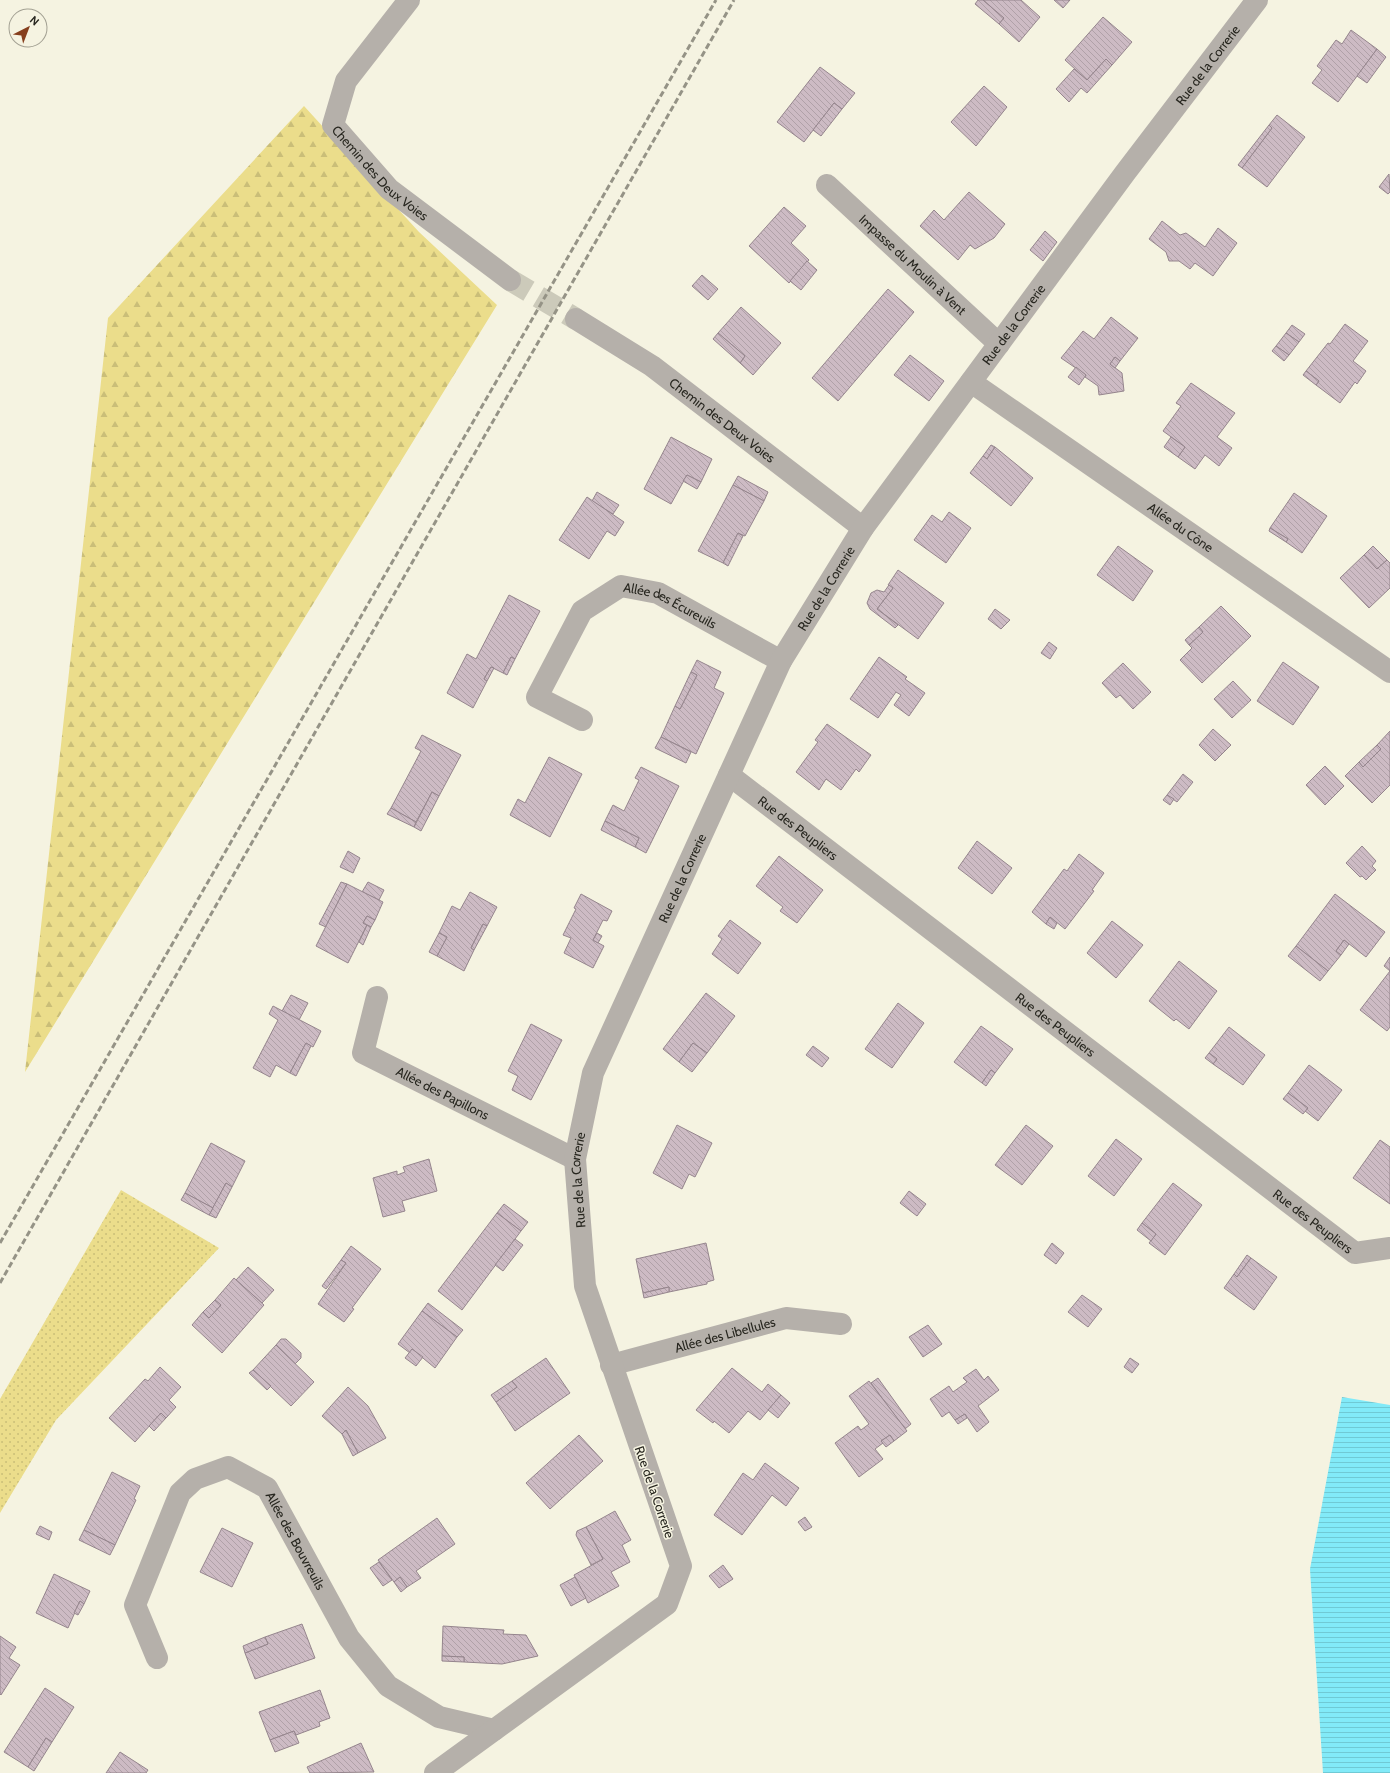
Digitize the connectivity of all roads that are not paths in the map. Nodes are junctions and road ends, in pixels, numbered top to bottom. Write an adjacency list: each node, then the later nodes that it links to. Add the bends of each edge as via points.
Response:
1 (409, 0): 4 (street, Chemin des Deux Voies, via 346,81 333,126 389,189)
2 (1257, 0): 6 (street, Rue de la Correrie)
3 (827, 185): 6 (street, Impasse du Moulin à Vent)
4 (510, 280)
5 (576, 319): 8 (street, Chemin des Deux Voies, via 652,366)
6 (999, 344): 7 (street, Rue de la Correrie)
7 (971, 382): 8 (street, Rue de la Correrie); 10 (street, Allée du Cône)
8 (863, 528): 9 (street, Rue de la Correrie)
9 (781, 661): 11 (street, Allée des Écureuils, via 658,593 621,586 582,611 537,696); 12 (street, Rue de la Correrie)
10 (1390, 672)
11 (582, 720)
12 (729, 775): 14 (street, Rue de la Correrie, via 593,1073); 15 (street, Rue des Peupliers, via 1355,1253)
13 (378, 997): 14 (street, Allée des Papillons, via 363,1053)
14 (574, 1159): 17 (street, Rue de la Correrie, via 585,1286)
15 (1390, 1248)
16 (841, 1324): 17 (street, Allée des Libellules, via 786,1318)
17 (611, 1365): 19 (street, Rue de la Correrie, via 681,1566 667,1604)
18 (157, 1658): 19 (street, Allée des Bouvreuils, via 135,1605 180,1493 195,1479 228,1467 267,1488 349,1638 388,1686 440,1717)
19 (494, 1730): 20 (street, Rue de la Correrie)
20 (435, 1773)

